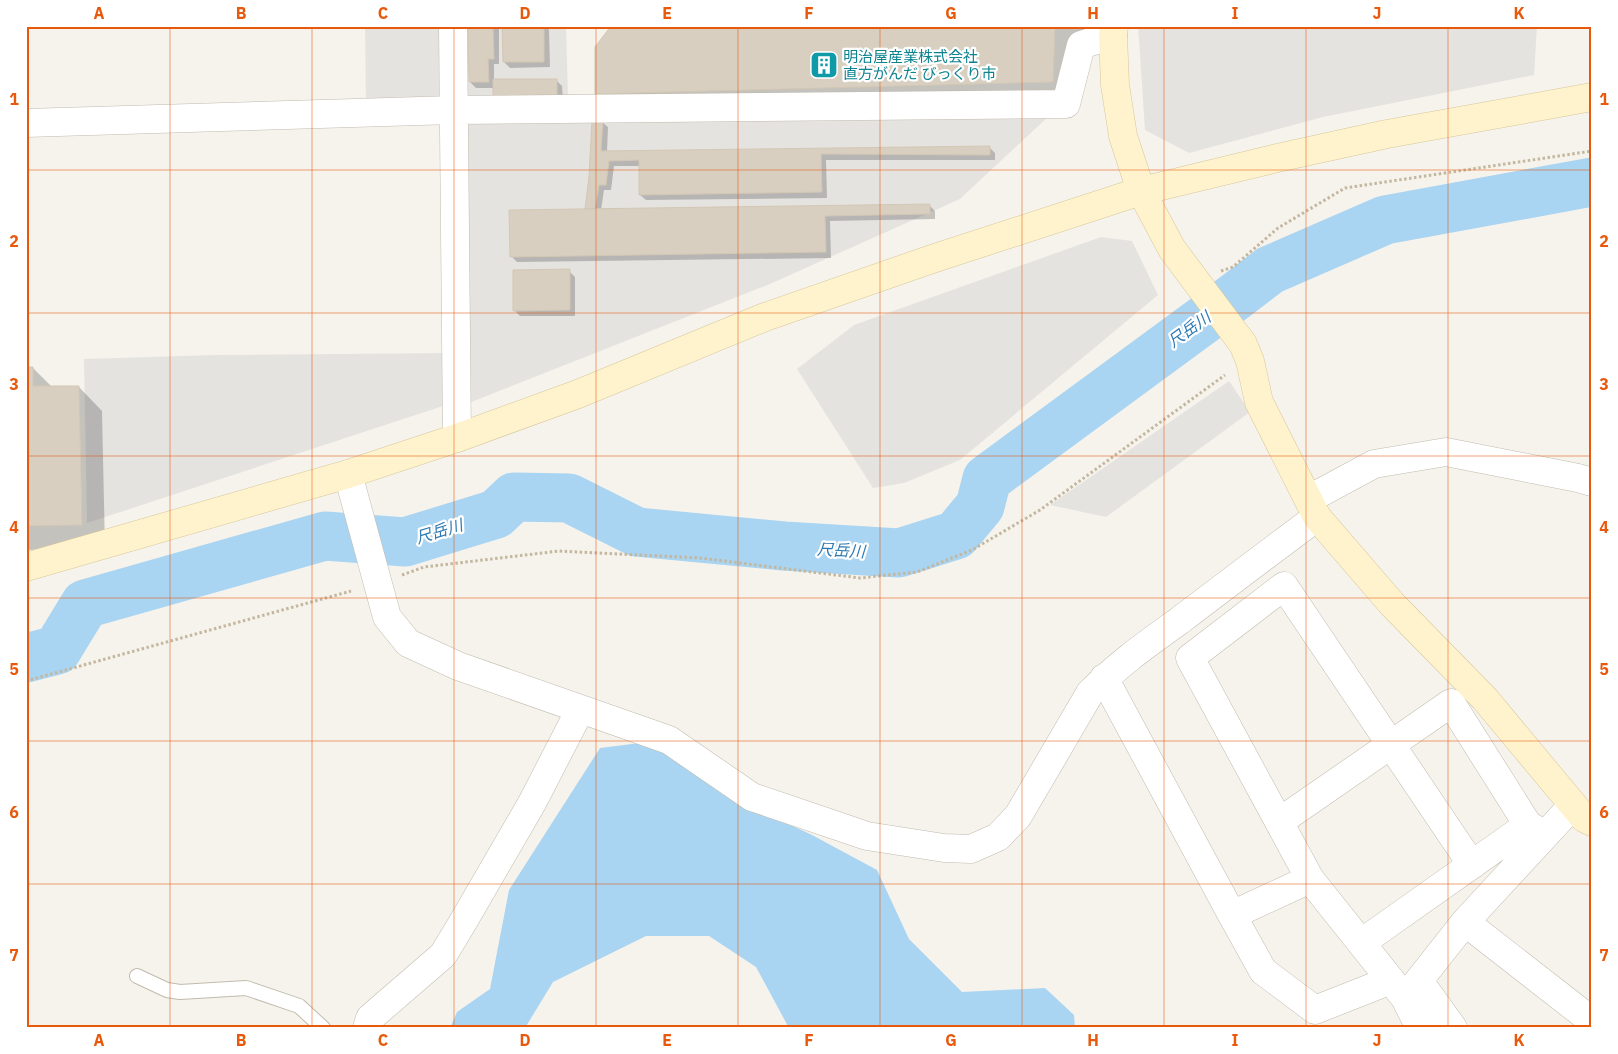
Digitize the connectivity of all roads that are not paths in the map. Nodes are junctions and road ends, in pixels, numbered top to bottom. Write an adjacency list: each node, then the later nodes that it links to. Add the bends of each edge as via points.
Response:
1 (453, 26): 4 (street)
2 (1113, 31): 4 (street, via 1081,45 1066,104); 6 (street, via 1115,85 1122,136)
3 (1592, 96): 6 (street, via 1387,134)
4 (454, 110): 5 (street); 7 (street)
5 (26, 123)
6 (1140, 192): 7 (street, via 765,317 578,394); 10 (street, via 1172,249 1246,352 1259,402)
7 (457, 438): 8 (street)
8 (348, 474): 11 (street); 13 (street, via 387,617 408,643 458,666)
9 (1592, 482): 10 (street, via 1446,452 1374,464)
10 (1313, 508): 12 (street); 15 (street, via 1392,604 1485,699)
11 (26, 567)
12 (1104, 678): 13 (street, via 1090,693 1018,816 998,837 970,849 868,836 752,797 669,740); 20 (street)
13 (580, 710): 27 (street, via 532,802 443,955 370,1018)
14 (1391, 745): 16 (street); 16 (street, via 1284,586 1190,658); 17 (street, via 1451,703); 18 (street)
15 (1582, 814): 17 (street)
16 (1279, 822): 19 (street)
17 (1537, 830): 18 (street); 21 (street)
18 (1472, 865): 22 (street)
19 (1310, 879): 20 (street); 22 (street)
20 (1232, 915): 24 (street, via 1263,972 1315,1010)
21 (1465, 922): 24 (street); 25 (street)
22 (1361, 943): 24 (street)
23 (137, 976): 26 (lane, via 167,990 180,992 246,988 299,1006)
24 (1405, 987): 28 (street); 29 (street)
25 (1580, 1020)
26 (323, 1028)
27 (366, 1028)
28 (1420, 1028)
29 (1452, 1028)

